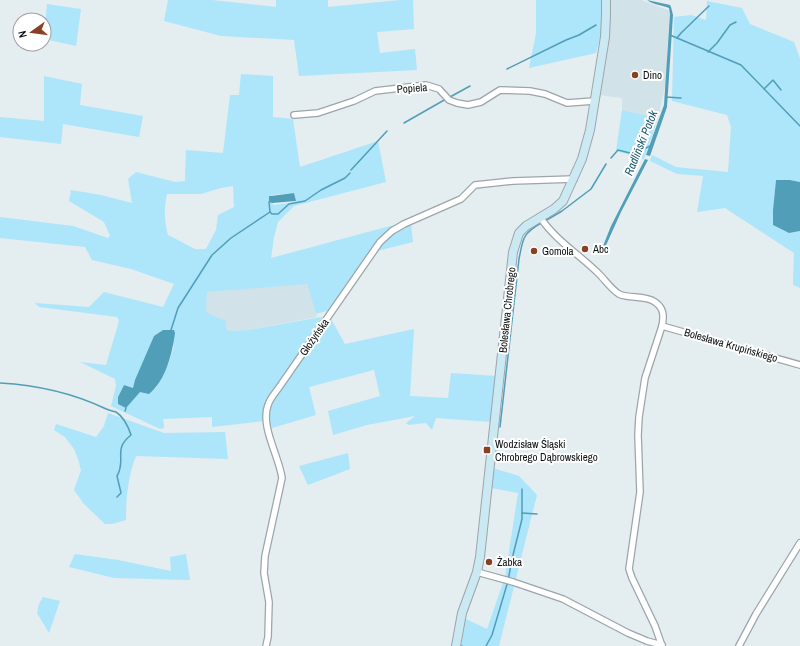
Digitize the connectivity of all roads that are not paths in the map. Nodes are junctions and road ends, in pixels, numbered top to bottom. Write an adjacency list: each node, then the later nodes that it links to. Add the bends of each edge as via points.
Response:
1 (606, 0): 2 (street, Bolesława Chrobrego, via 605,37)
2 (594, 101): 3 (street, Popiela, via 567,103 530,91 500,90 481,102 463,104 448,98 439,88 426,85 375,92 318,113); 4 (street, Bolesława Chrobrego, via 588,142)
3 (294, 115)
4 (574, 179): 5 (street, Bolesława Chrobrego, via 563,201); 11 (street, Głożyńska, via 475,184 461,199 392,231 380,242 280,386 268,405 266,421 282,478 265,556 264,573 269,602)
5 (542, 221): 6 (street, via 619,294 654,301 663,312); 9 (street, Bolesława Chrobrego, via 526,226 519,233 513,252)
6 (662, 326): 7 (street, Bolesława Krupińskiego); 10 (street, via 645,378 640,411 640,492 629,569)
7 (800, 365)
8 (800, 543): 13 (street)
9 (477, 572): 10 (street, via 563,599 628,633); 12 (street, Bolesława Chrobrego, via 462,613)
10 (662, 645)
11 (266, 646)
12 (456, 646)
13 (739, 646)

